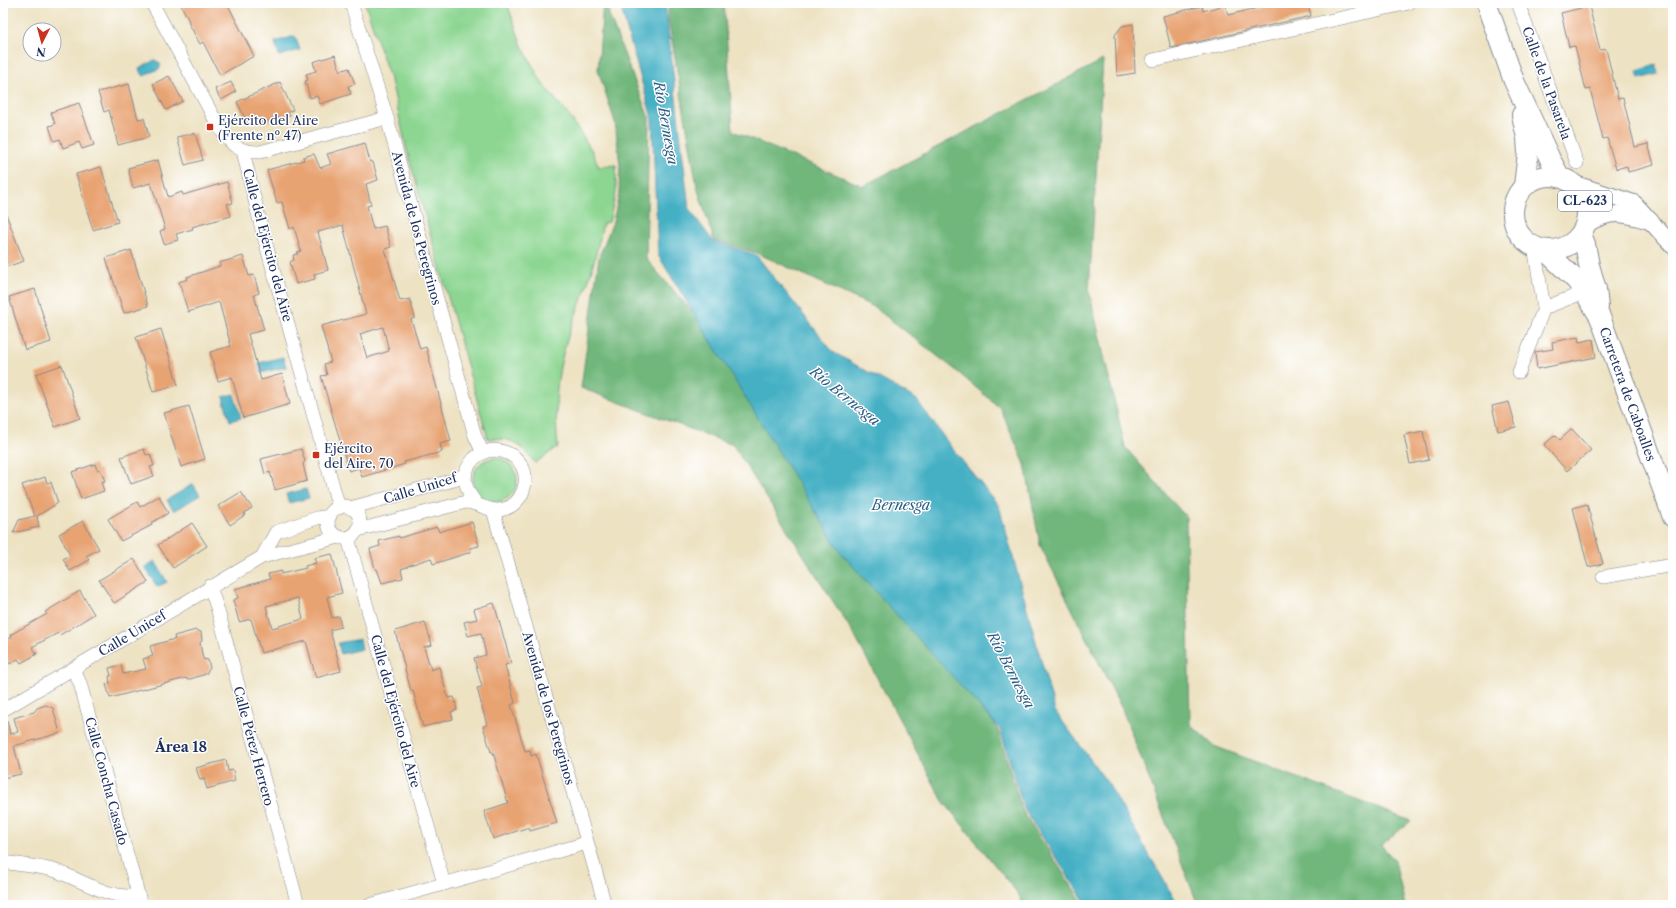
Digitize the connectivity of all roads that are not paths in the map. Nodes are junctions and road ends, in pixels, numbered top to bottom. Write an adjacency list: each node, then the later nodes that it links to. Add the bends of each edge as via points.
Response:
1 (152, 3): 9 (street, Calle del Ejército del Aire, via 220,127 231,144)
2 (351, 3): 8 (street, Avenida de los Peregrinos)
3 (1409, 3): 6 (street)
4 (1486, 3): 7 (main road, CL-623)
5 (1518, 3): 10 (street, Calle de la Pasarela)
6 (1153, 60)
7 (1514, 82): 11 (main road, CL-623, via 1550,159); 12 (main road, CL-623, via 1527,138)
8 (387, 118): 9 (street, via 260,152); 21 (street, Avenida de los Peregrinos, via 477,442)
9 (243, 151): 25 (street, Calle del Ejército del Aire, via 261,226)
10 (1576, 163)
11 (1566, 180): 12 (main road, CL-623, via 1542,176); 13 (street, via 1634,203); 14 (main road, CL-623, via 1578,188 1586,202)
12 (1524, 186): 16 (main road, CL-623, via 1517,195 1514,205 1515,226 1521,236)
13 (1653, 222): 14 (street, via 1627,215 1611,214 1598,218); 15 (street)
14 (1583, 229): 16 (main road, via 1569,245 1554,250); 19 (main road, Carretera de Caboalles / CL-623)
15 (1673, 246)
16 (1539, 248): 17 (main road, Carretera de Caboalles / CL-623); 18 (street)
17 (1585, 292): 18 (street); 19 (main road, Carretera de Caboalles / CL-623)
18 (1544, 308): 20 (street)
19 (1600, 317): 26 (main road, Carretera de Caboalles / CL-623)
20 (1519, 372)
21 (483, 453): 22 (street, via 476,457); 24 (street, via 494,450 514,456 525,475 525,486 514,504 504,509)
22 (466, 472): 23 (street, via 468,494); 25 (street, Calle Unicef, via 460,478)
23 (476, 503): 24 (street); 27 (street, Calle Unicef, via 457,504)
24 (493, 510): 34 (street, Avenida de los Peregrinos)
25 (340, 511): 27 (street, via 329,527 334,535); 27 (street, via 358,515 360,525); 28 (street, Calle Unicef, via 276,532)
26 (1673, 517)
27 (348, 535): 28 (street, Calle Unicef); 36 (street, Calle del Ejército del Aire)
28 (262, 557): 31 (street, Calle Unicef)
29 (1673, 564): 30 (street)
30 (1603, 577)
31 (210, 586): 32 (street, Calle Unicef); 38 (street, Calle Pérez Herrero)
32 (73, 669): 33 (street, Calle Unicef); 37 (street, Calle Concha Casado, via 80,683)
33 (3, 710)
34 (587, 843): 36 (street); 40 (street, Avenida de los Peregrinos)
35 (4, 862): 37 (street, Calle Concha Casado, via 52,870 115,895)
36 (444, 884): 39 (street)
37 (139, 900)
38 (298, 905)
39 (370, 905)
40 (605, 905)

